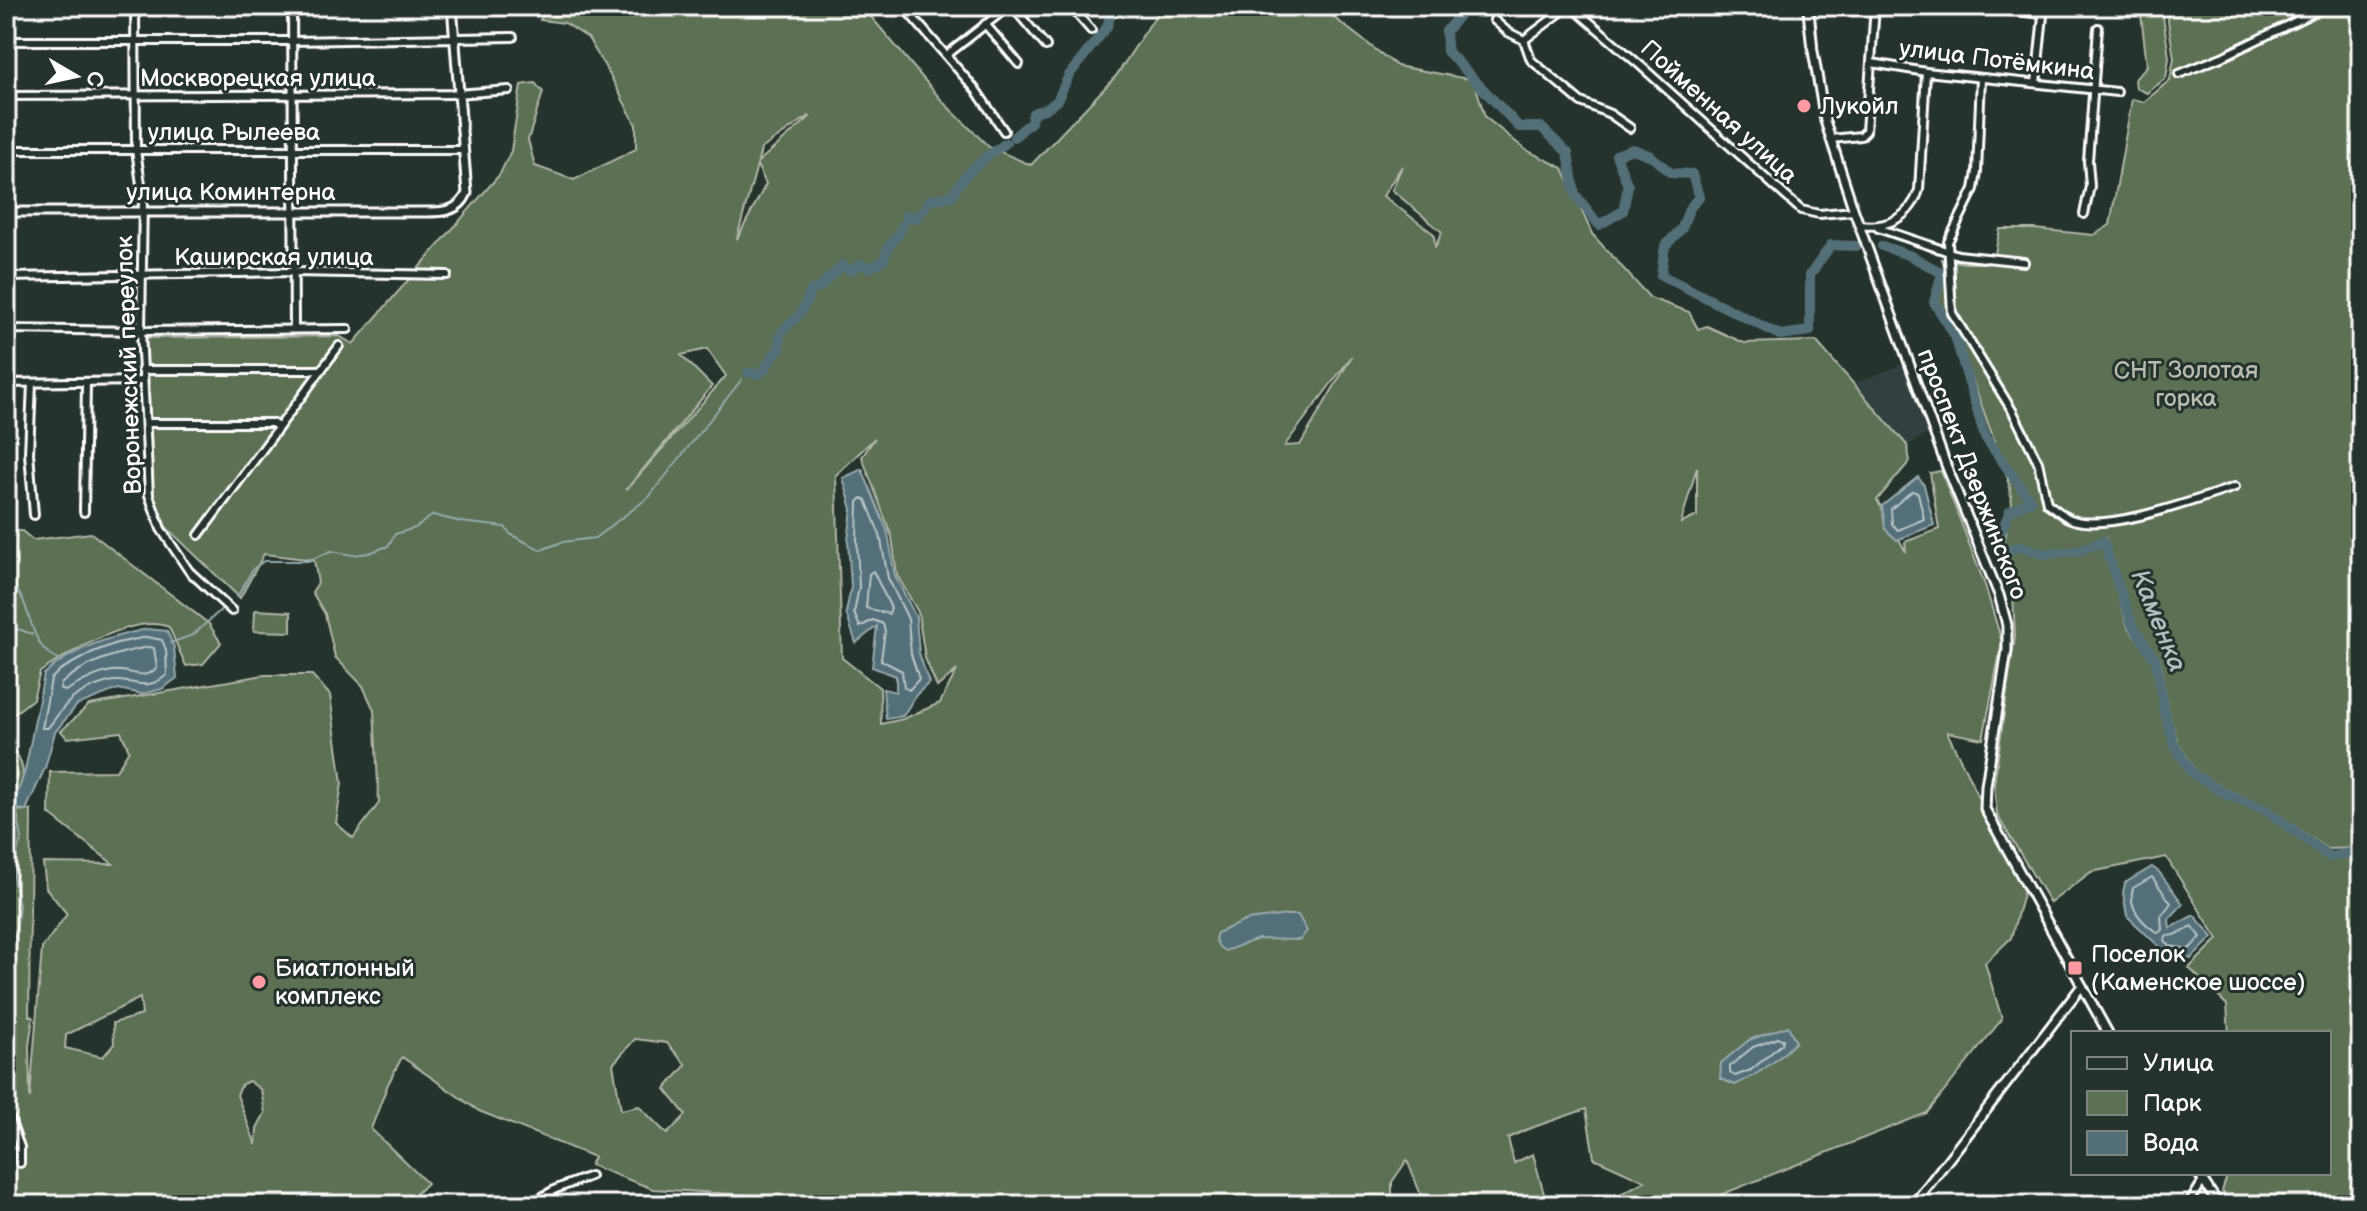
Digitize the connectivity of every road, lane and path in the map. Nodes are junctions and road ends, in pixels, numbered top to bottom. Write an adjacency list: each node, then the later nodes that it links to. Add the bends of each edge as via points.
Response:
1 (135, 6): 19 (street, Воронежский переулок)
2 (292, 6): 22 (street)
3 (452, 6): 18 (street)
4 (903, 6): 25 (street)
5 (1011, 6): 14 (street); 24 (street)
6 (1070, 6): 16 (street)
7 (1570, 6): 20 (street); 47 (street, Пойменная улица, via 1801,210)
8 (1808, 6): 23 (main road, проспект Дзержинского)
9 (1875, 6): 26 (street)
10 (1969, 6): 12 (street)
11 (2327, 6): 29 (street)
12 (2043, 10): 31 (street)
13 (1494, 20): 20 (street)
14 (985, 24): 25 (street); 27 (street)
15 (2098, 28): 32 (street)
16 (1091, 30)
17 (513, 37): 18 (street)
18 (454, 39): 22 (street); 35 (street)
19 (136, 40): 21 (street); 22 (street); 37 (street, Воронежский переулок)
20 (1524, 40): 39 (street, via 1531,60 1581,102)
21 (6, 41)
22 (292, 41): 38 (street)
23 (1812, 45): 41 (street, проспект Дзержинского)
24 (1046, 46)
25 (948, 54): 40 (street)
26 (1872, 63): 28 (street, улица Потёмкина); 41 (street, via 1866,131)
27 (1019, 64)
28 (1926, 72): 30 (street, улица Потёмкина); 52 (street, via 1919,190 1908,211)
29 (2179, 74)
30 (1981, 78): 31 (street, улица Потёмкина); 53 (street, via 1974,189)
31 (2036, 83): 32 (street, улица Потёмкина)
32 (2093, 88): 34 (street, улица Потёмкина); 50 (street)
33 (509, 90): 35 (street, Москворецкая улица)
34 (2117, 92)
35 (457, 94): 38 (street, Москворецкая улица); 45 (street)
36 (6, 96): 37 (street, Москворецкая улица)
37 (136, 96): 38 (street, Москворецкая улица); 43 (street, Воронежский переулок)
38 (293, 96): 44 (street)
39 (1630, 128)
40 (1004, 131)
41 (1831, 139): 47 (street, проспект Дзержинского)
42 (6, 150): 43 (street, улица Рылеева)
43 (136, 150): 44 (street, улица Рылеева); 49 (street, Воронежский переулок)
44 (293, 150): 45 (street, улица Рылеева); 46 (street)
45 (462, 150): 46 (street, улица Коминтерна, via 467,193 456,208)
46 (293, 211): 49 (street, улица Коминтерна); 55 (street)
47 (1854, 211): 51 (street, проспект Дзержинского)
48 (6, 212): 49 (street, улица Коминтерна)
49 (142, 213): 57 (street, Воронежский переулок)
50 (2084, 214)
51 (1859, 225): 52 (street); 77 (street, проспект Дзержинского, via 2007,625 1985,809)
52 (1878, 228): 53 (street)
53 (1947, 250): 54 (street); 72 (street, via 1952,313 2013,412 2038,462 2047,503 2069,519 2090,523 2124,519)
54 (2024, 262)
55 (295, 272): 56 (street, Каширская улица); 57 (street, Каширская улица); 60 (street)
56 (447, 275)
57 (141, 276): 58 (street, Каширская улица); 62 (street, Воронежский переулок)
58 (6, 277)
59 (6, 329): 62 (street)
60 (294, 329): 61 (street); 62 (street)
61 (348, 329)
62 (141, 331): 64 (street, Воронежский переулок)
63 (339, 346): 65 (street)
64 (142, 370): 65 (street); 66 (street, Воронежский переулок)
65 (321, 370): 71 (street)
66 (143, 381): 69 (street); 70 (street, Воронежский переулок)
67 (6, 383): 68 (street)
68 (32, 383): 69 (street); 74 (street, via 29,453)
69 (86, 383): 73 (street)
70 (146, 423): 71 (street); 76 (street, Воронежский переулок, via 149,495 161,529 189,571)
71 (278, 427): 75 (street)
72 (2235, 487)
73 (84, 512)
74 (34, 515)
75 (199, 535)
76 (232, 611)
77 (2081, 987): 78 (street, проспект Дзержинского); 84 (street)
78 (2107, 1031)
79 (6, 1109): 80 (street, via 20,1147)
80 (20, 1163)
81 (590, 1176): 83 (street)
82 (2201, 1177): 85 (street); 86 (street)
83 (528, 1205)
84 (1913, 1205)
85 (2188, 1205)
86 (2219, 1205)

